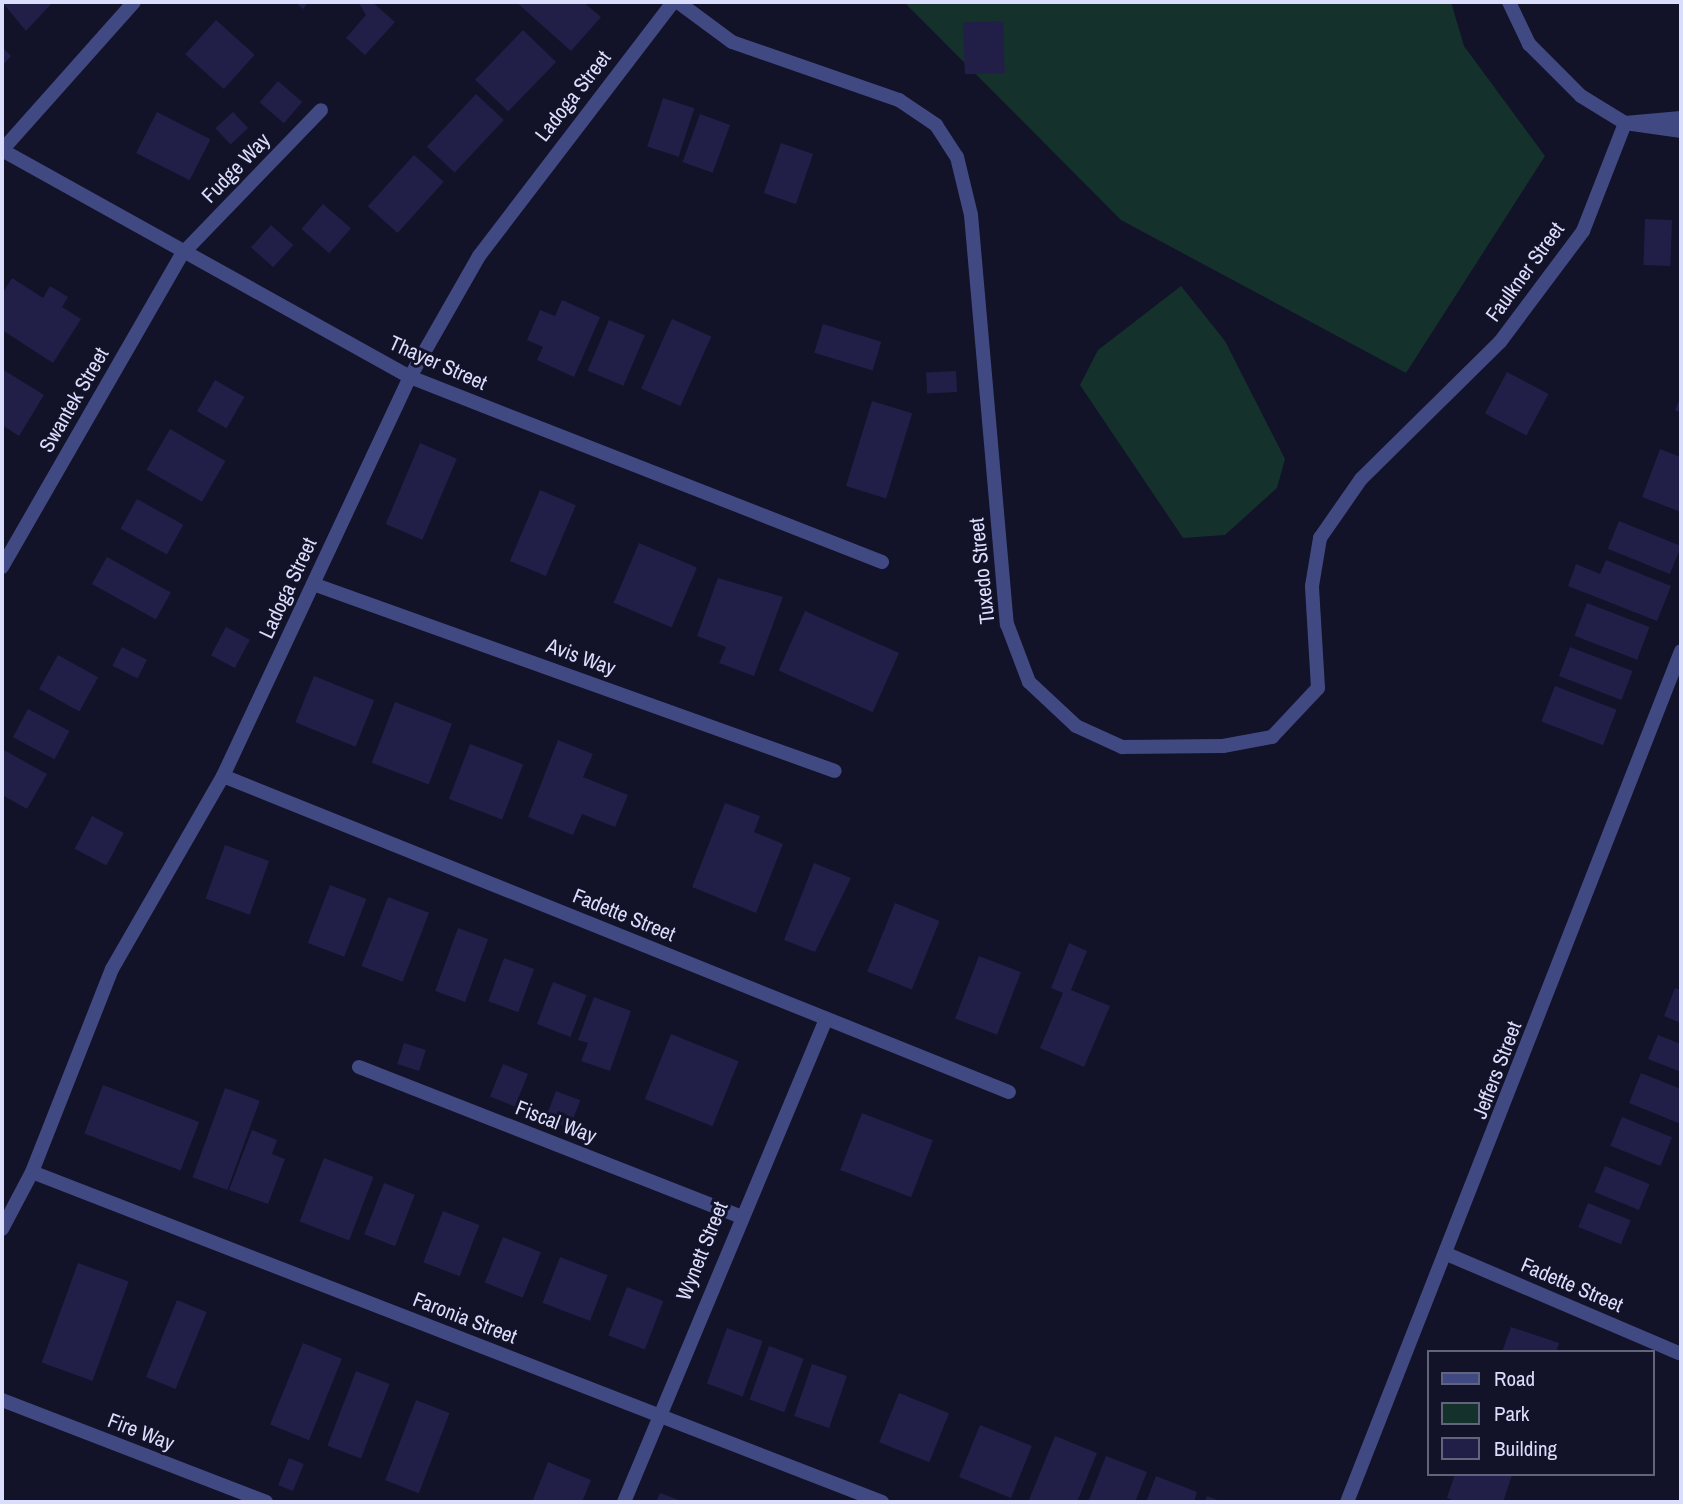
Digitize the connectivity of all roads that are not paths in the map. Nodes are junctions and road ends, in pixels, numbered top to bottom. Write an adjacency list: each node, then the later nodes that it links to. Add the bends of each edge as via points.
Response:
1 (134, 2): 8 (street)
2 (675, 2): 10 (street, Tuxedo Street, via 732,42 900,100 936,125 957,157 971,215 1007,624 1029,682 1076,726 1122,747 1223,746 1272,737 1318,688 1312,586 1321,538 1361,479); 11 (street, Ladoga Street, via 478,256)
3 (1509, 2): 6 (street, via 1529,44 1581,96)
4 (321, 110): 9 (street, Fudge Way)
5 (1681, 118): 6 (street)
6 (1625, 123): 7 (street); 10 (street, Faulkner Street, via 1583,231)
7 (1681, 131)
8 (2, 150): 9 (street, Thayer Street)
9 (182, 254): 11 (street, Thayer Street); 13 (street, Swantek Street)
10 (1500, 342)
11 (410, 377): 12 (street, Thayer Street); 14 (street, Ladoga Street)
12 (882, 562)
13 (2, 567)
14 (313, 584): 16 (street, Avis Way); 17 (street, Ladoga Street)
15 (1681, 651): 24 (street, Jeffers Street)
16 (835, 771)
17 (223, 776): 18 (street, Fadette Street); 21 (street, Ladoga Street, via 112,969)
18 (826, 1019): 20 (street, Fadette Street); 22 (street, Wynett Street)
19 (359, 1067): 22 (street, Fiscal Way)
20 (1009, 1091)
21 (32, 1172): 23 (street, Ladoga Street); 27 (street, Faronia Street)
22 (739, 1216): 27 (street, Wynett Street)
23 (2, 1229)
24 (1449, 1255): 25 (street, Fadette Street); 31 (street, Jeffers Street)
25 (1680, 1350)
26 (2, 1400): 28 (street, Fire Way)
27 (658, 1415): 29 (street, Wynett Street); 30 (street, Faronia Street)
28 (266, 1502)
29 (624, 1502)
30 (882, 1502)
31 (1347, 1502)

